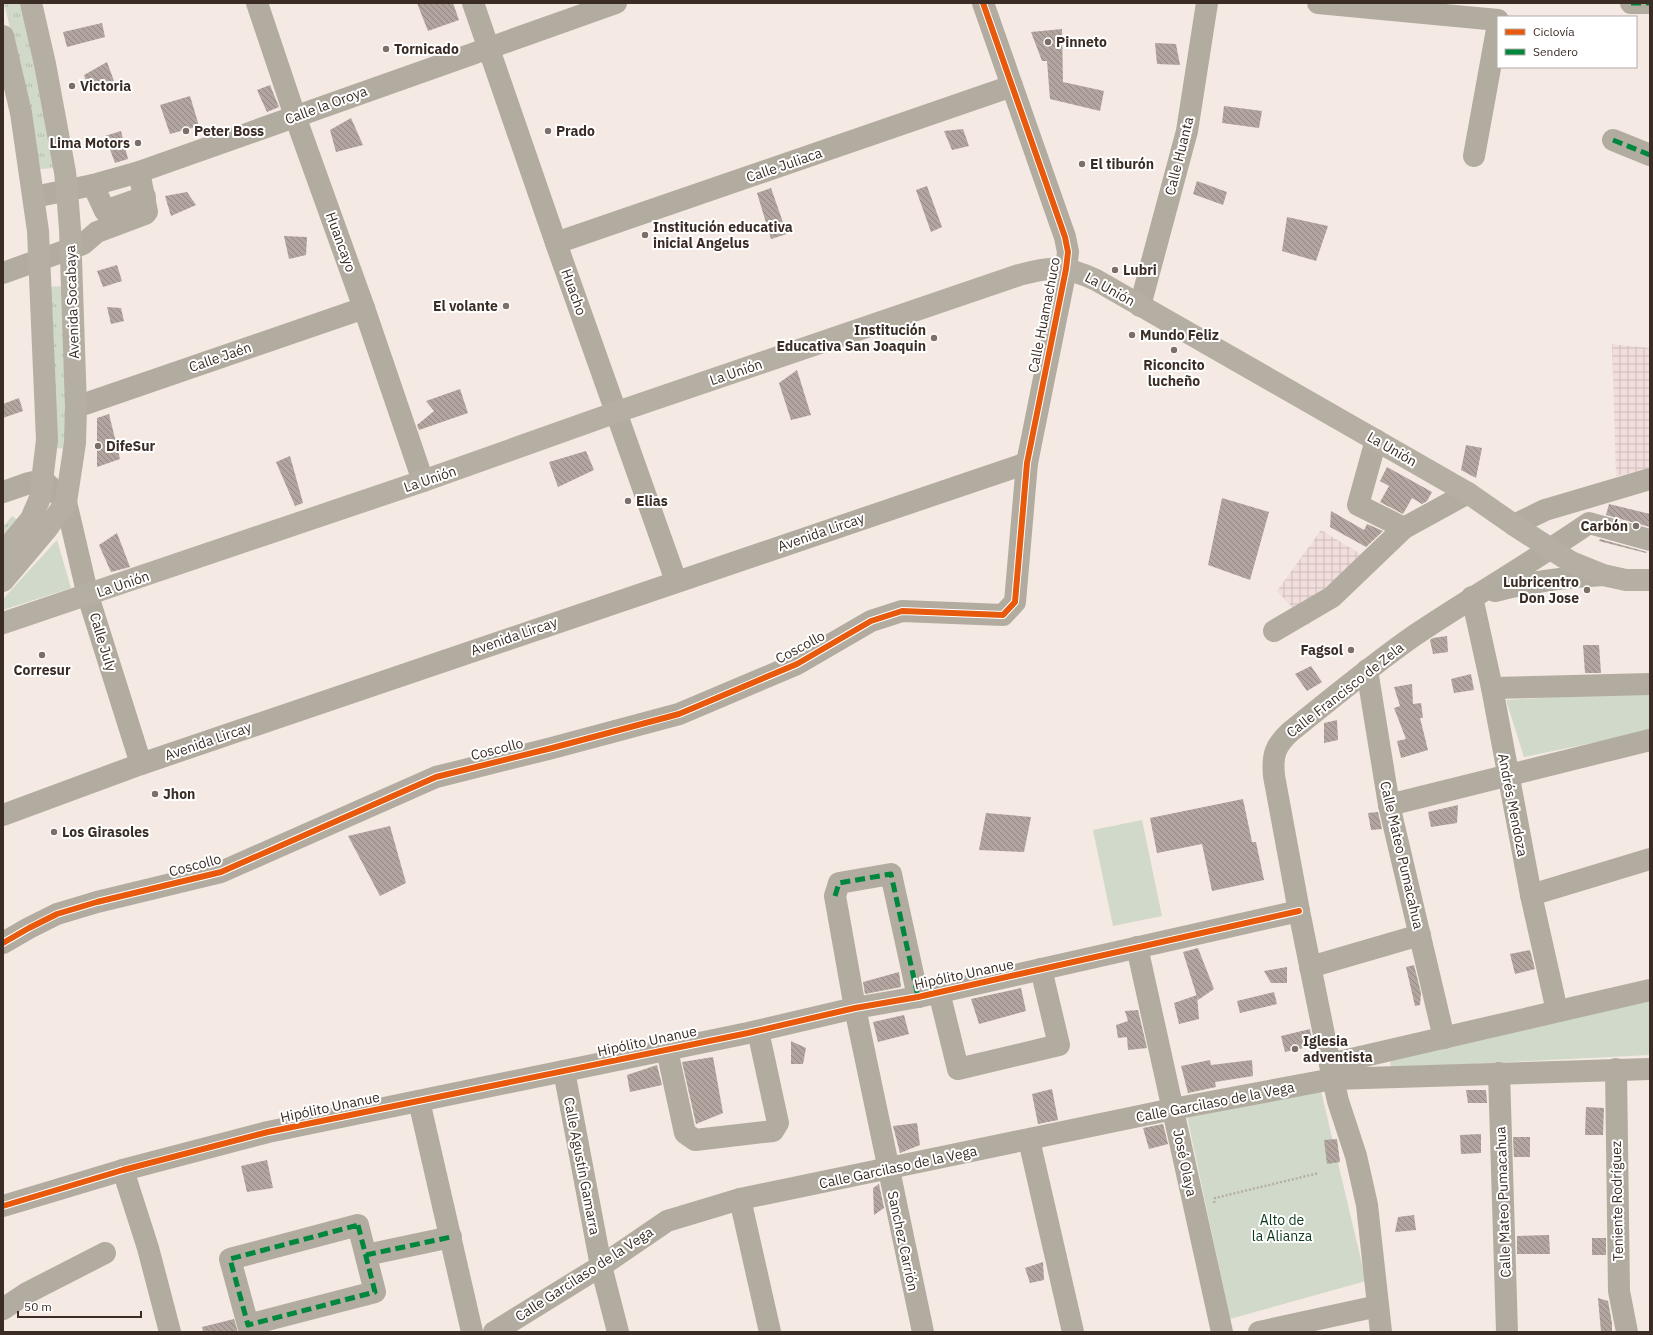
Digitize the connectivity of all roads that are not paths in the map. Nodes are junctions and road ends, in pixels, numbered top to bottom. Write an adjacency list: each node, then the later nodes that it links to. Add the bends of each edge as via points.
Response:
1 (31, 3): 24 (main road, Avenida Socabaya, via 45,64)
2 (257, 3): 18 (street, Huancayo)
3 (473, 3): 16 (street, Huacho)
4 (616, 3): 16 (street, Calle la Oroya)
5 (983, 3): 17 (street, Calle Huamachuco)
6 (1207, 3): 32 (street, Calle Huanta, via 1187,131)
7 (1318, 3): 11 (street)
8 (1502, 3): 12 (street)
9 (1631, 3): 10 (street)
10 (1650, 4)
11 (1378, 6): 13 (street)
12 (1499, 16)
13 (1497, 18)
14 (1497, 30): 21 (street)
15 (3, 36): 25 (main road, via 21,113)
16 (488, 47): 18 (street, Calle la Oroya); 27 (street, Huacho)
17 (1012, 86): 27 (street, Calle Juliaca); 30 (street, Calle Huamachuco, via 1065,237 1068,252)
18 (295, 116): 22 (street, Calle la Oroya); 33 (street, Huancayo)
19 (1613, 140): 20 (street)
20 (1650, 155)
21 (1474, 156)
22 (139, 172): 23 (street, Calle la Oroya); 26 (street)
23 (93, 185): 24 (street, Calle la Oroya); 26 (street, via 105,211)
24 (67, 191): 25 (street, Calle la Oroya); 28 (main road, Avenida Socabaya)
25 (34, 197): 29 (main road)
26 (145, 197): 28 (street, via 145,214 97,232 83,244)
27 (556, 243): 35 (street, Huacho)
28 (70, 250): 29 (street); 34 (main road, Avenida Socabaya)
29 (40, 260): 31 (street); 38 (main road, via 47,440)
30 (1066, 269): 32 (main road, La Unión, via 1096,280); 35 (main road, La Unión, via 1041,270 1019,276); 37 (street, Calle Huamachuco)
31 (3, 273)
32 (1140, 306): 36 (main road, La Unión)
33 (364, 308): 34 (street, Calle Jaén); 40 (street, Huancayo)
34 (76, 407): 43 (main road, Avenida Socabaya, via 74,457)
35 (617, 412): 40 (main road, La Unión); 52 (street, Huacho)
36 (1376, 440): 42 (main road, La Unión); 45 (street, via 1358,505)
37 (1028, 463): 52 (street, Avenida Lircay); 55 (street, Calle Huamachuco, via 1015,602)
38 (43, 480): 41 (street); 43 (street); 48 (main road, via 40,498 31,519)
39 (1650, 480): 44 (street, via 1545,510)
40 (423, 481): 53 (main road, La Unión)
41 (3, 492)
42 (1468, 493): 44 (main road, La Unión); 45 (street)
43 (66, 502): 51 (main road, Avenida Socabaya); 53 (street, Calle July)
44 (1514, 525): 47 (main road, La Unión)
45 (1404, 528): 57 (street, via 1332,597)
46 (1650, 540): 47 (street, Calle Francisco de Zela, via 1589,523)
47 (1551, 549): 49 (main road, La Unión, via 1571,562); 54 (street, Calle Francisco de Zela)
48 (3, 553)
49 (1603, 575): 50 (main road, La Unión, via 1626,580); 54 (street, Calle Francisco de Zela, via 1567,577 1517,585)
50 (1650, 580)
51 (3, 581)
52 (676, 581): 62 (street, Avenida Lircay)
53 (88, 596): 56 (main road, La Unión); 62 (street, Calle July)
54 (1472, 597): 58 (street, Calle Francisco de Zela); 60 (street, Andrés Mendoza)
55 (1003, 615): 70 (street, Coscollo, via 902,611 871,621 797,664 679,714 436,777 220,872 57,914)
56 (3, 624)
57 (1274, 631)
58 (1367, 670): 64 (street, Calle Mateo Pumacahua); 68 (street, Calle Francisco de Zela, via 1290,732 1281,741 1272,762)
59 (1650, 684): 60 (street)
60 (1492, 688): 63 (street, Andrés Mendoza)
61 (1650, 740): 63 (street)
62 (141, 764): 65 (street, Avenida Lircay)
63 (1508, 776): 64 (street); 67 (street, Andrés Mendoza)
64 (1389, 805): 69 (street, Calle Mateo Pumacahua)
65 (3, 815)
66 (1650, 859): 67 (street)
67 (1531, 895): 78 (street, Andrés Mendoza)
68 (1299, 911): 71 (street, Hipólito Unanue); 72 (street, Calle Francisco de Zela)
69 (1420, 935): 72 (street); 80 (street, Calle Mateo Pumacahua)
70 (3, 943)
71 (1137, 947): 73 (street, Hipólito Unanue); 88 (street, José Olaya)
72 (1310, 967): 85 (street, Calle Francisco de Zela)
73 (1041, 969): 75 (street, Hipólito Unanue); 75 (street, via 1059,1045 958,1069)
74 (1650, 990): 78 (street)
75 (939, 992): 76 (street, Hipólito Unanue)
76 (918, 997): 77 (street, Hipólito Unanue); 77 (street, Sanchez Carrión, via 891,874 839,883 835,896)
77 (855, 1008): 79 (street, Hipólito Unanue); 90 (street, Sanchez Carrión)
78 (1557, 1011): 80 (street)
79 (758, 1031): 81 (street, Hipólito Unanue); 81 (street, via 778,1122 773,1131 695,1140 685,1133)
80 (1444, 1038): 85 (street)
81 (667, 1050): 84 (street, Hipólito Unanue)
82 (1650, 1068): 83 (street)
83 (1616, 1069): 86 (street); 111 (street, Teniente Rodríguez, via 1619,1292)
84 (564, 1071): 87 (street, Hipólito Unanue); 97 (street, Calle Agustín Gamarra)
85 (1331, 1072): 86 (street); 88 (street, Calle Garcilaso de la Vega); 98 (street, Calle Francisco de Zela, via 1356,1156 1367,1205)
86 (1499, 1073): 110 (street, Calle Mateo Pumacahua)
87 (420, 1100): 91 (street, Hipólito Unanue, via 268,1132); 94 (street)
88 (1173, 1109): 89 (street, Calle Garcilaso de la Vega); 107 (street, José Olaya)
89 (1028, 1140): 90 (street, Calle Garcilaso de la Vega); 106 (street)
90 (887, 1169): 92 (street, Calle Garcilaso de la Vega); 105 (street, Sanchez Carrión)
91 (123, 1170): 93 (street, Hipólito Unanue); 100 (street, via 148,1248)
92 (740, 1199): 97 (street, Calle Garcilaso de la Vega, via 667,1221); 104 (street)
93 (3, 1206)
94 (451, 1237): 96 (street); 101 (street)
95 (105, 1253): 99 (street)
96 (366, 1255): 96 (street, via 358,1225 230,1259 248,1325 376,1292)
97 (601, 1266): 102 (street, Calle Garcilaso de la Vega); 103 (street, Calle Agustín Gamarra)
98 (1378, 1306): 108 (street); 109 (street, Calle Francisco de Zela)
99 (3, 1308)
100 (164, 1329)
101 (472, 1332)
102 (494, 1332)
103 (618, 1332)
104 (770, 1332)
105 (923, 1332)
106 (1073, 1332)
107 (1222, 1332)
108 (1259, 1332)
109 (1381, 1332)
110 (1507, 1332)
111 (1627, 1332)

